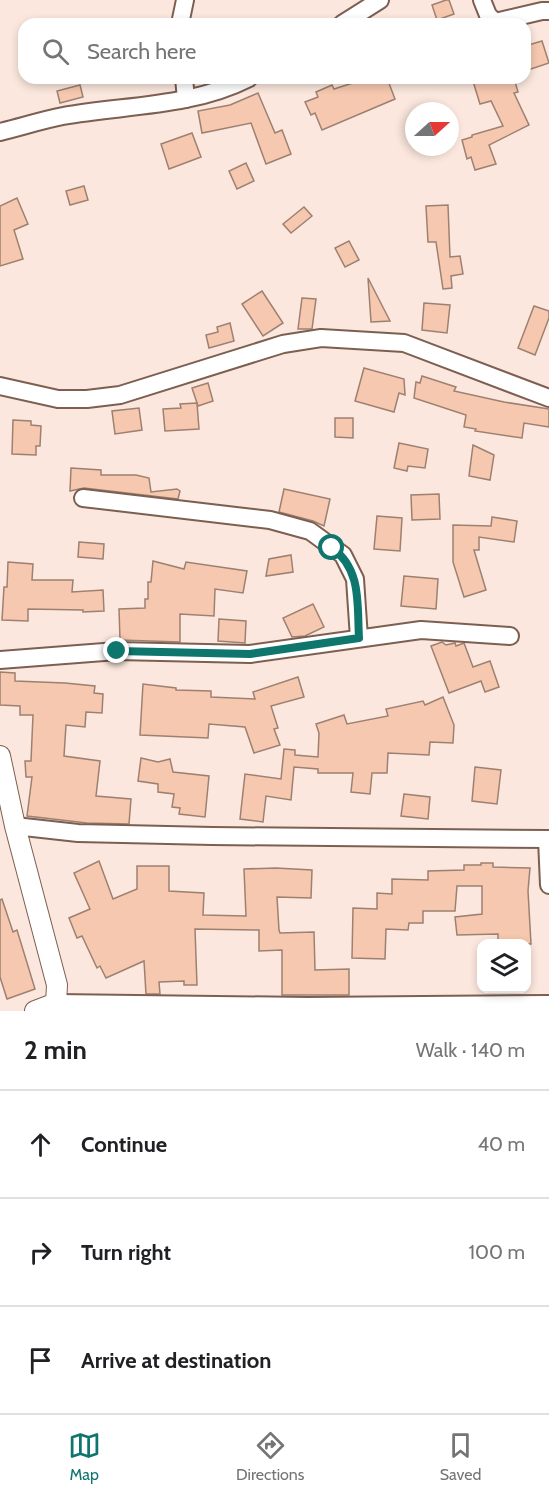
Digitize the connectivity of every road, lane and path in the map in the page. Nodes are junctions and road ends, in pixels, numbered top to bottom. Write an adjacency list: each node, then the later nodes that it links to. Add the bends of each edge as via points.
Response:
1 (185, 0): 5 (street)
2 (380, 0): 6 (street)
3 (482, 0): 7 (street)
4 (549, 11): 8 (street)
5 (181, 18)
6 (352, 18)
7 (491, 18)
8 (512, 18)
9 (185, 84): 11 (street)
10 (237, 84): 11 (street)
11 (186, 99): 12 (street, via 63,116)
12 (0, 132)
13 (0, 386): 14 (street, via 58,399 120,395 283,344 321,338 404,343)
14 (549, 398)
15 (83, 498): 17 (street, via 270,520 310,531 343,555 355,579)
16 (510, 636): 17 (street, via 421,630)
17 (359, 638): 18 (street, via 250,654 117,651)
18 (0, 660)
19 (0, 756): 20 (street)
20 (15, 826): 21 (street, via 78,833 179,836); 23 (street, via 57,985)
21 (548, 839): 22 (street)
22 (549, 885)
23 (56, 1003): 24 (street); 25 (street)
24 (549, 1004)
25 (35, 1011)

